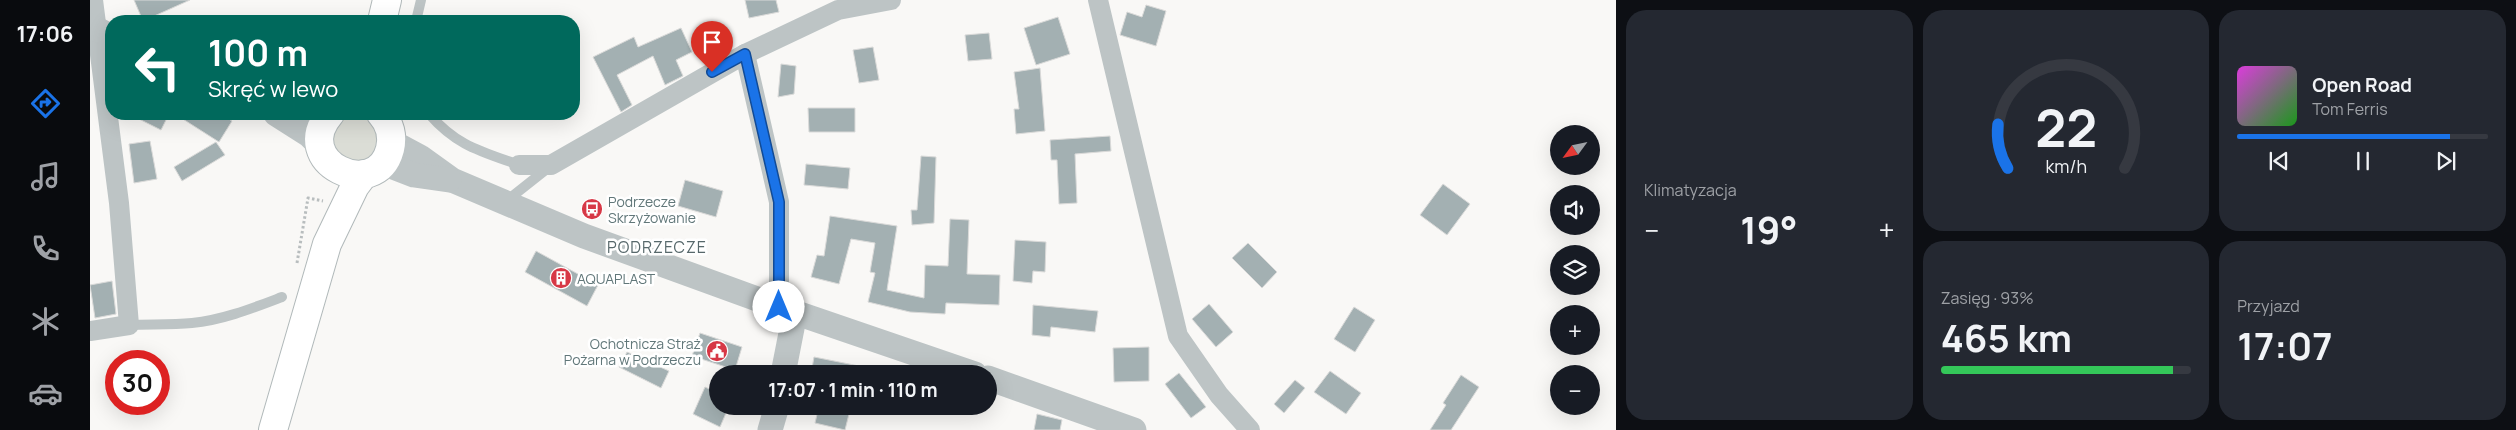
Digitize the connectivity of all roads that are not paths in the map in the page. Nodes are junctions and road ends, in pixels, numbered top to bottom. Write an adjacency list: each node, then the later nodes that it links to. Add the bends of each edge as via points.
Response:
1 (93, 0): 8 (street)
2 (387, 0): 6 (main road)
3 (421, 0): 7 (lane)
4 (890, 0): 9 (street, via 838,10)
5 (1098, 0): 33 (street, via 1178,336 1219,395)
6 (383, 15)
7 (417, 15)
8 (99, 30): 10 (street)
9 (745, 54): 19 (street); 23 (street, via 779,202)
10 (105, 82)
11 (109, 120): 24 (street)
12 (286, 120): 16 (street, via 303,131)
13 (325, 120): 16 (main road)
14 (384, 120): 17 (main road, via 390,130)
15 (434, 120): 18 (lane, via 465,146)
16 (325, 155): 17 (main road, via 340,172 352,175); 21 (main road, via 334,178)
17 (380, 160): 20 (street, via 414,175 452,180); 21 (main road, via 355,186)
18 (519, 164): 19 (street)
19 (551, 166): 20 (lane)
20 (503, 203): 23 (street)
21 (327, 244): 30 (main road)
22 (282, 297): 24 (lane, via 216,319)
23 (787, 310): 26 (street); 27 (street)
24 (129, 325): 25 (street)
25 (90, 331)
26 (784, 365)
27 (949, 365)
28 (997, 381): 32 (street)
29 (774, 415): 31 (street)
30 (273, 430)
31 (770, 430)
32 (1134, 430)
33 (1250, 430)

